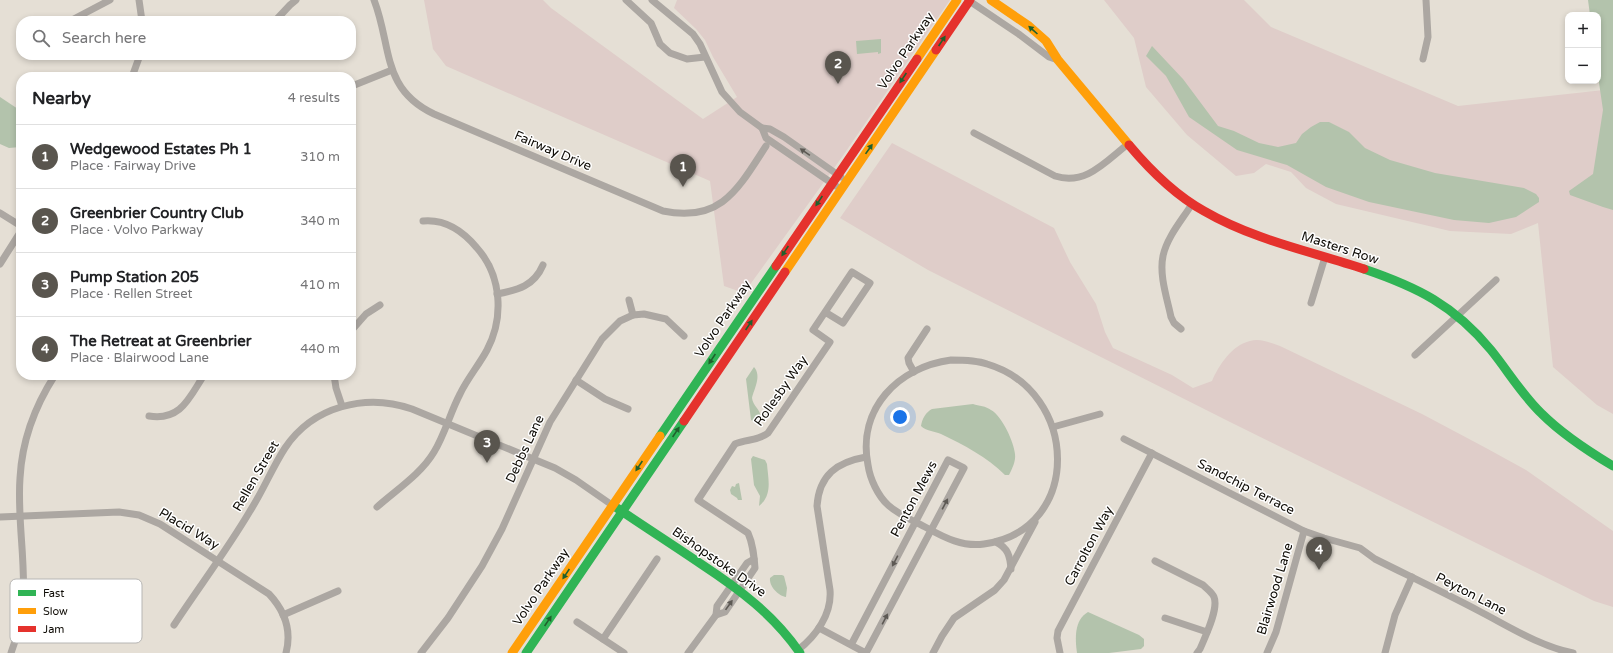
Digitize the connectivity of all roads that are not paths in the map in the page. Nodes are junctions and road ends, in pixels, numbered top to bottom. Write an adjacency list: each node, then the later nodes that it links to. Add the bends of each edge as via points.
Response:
1 (110, 0): 11 (street)
2 (139, 0): 12 (street)
3 (296, 0): 13 (street)
4 (374, 0): 18 (street, Fairway Drive)
5 (626, 0): 14 (street, via 651,23 660,44 670,53 687,59)
6 (652, 0): 14 (street, via 693,34)
7 (957, 0): 25 (main road, Volvo Parkway, one-way to 25)
8 (969, 0): 17 (street, Masters Row, via 1049,57); 26 (main road, Volvo Parkway, one-way to 8)
9 (991, 0): 17 (main road, Masters Row, one-way to 9, via 1054,50 1033,29)
10 (1426, 0): 15 (street, via 1428,37)
11 (80, 16)
12 (141, 16)
13 (280, 16)
14 (705, 57): 21 (street, via 726,98 743,115)
15 (1423, 59)
16 (138, 60): 19 (street)
17 (1058, 60): 23 (main road, Masters Row)
18 (392, 70): 20 (street); 24 (street, Fairway Drive, via 404,91 426,110 663,211 682,214 703,211 728,199)
19 (134, 72)
20 (356, 84)
21 (762, 128): 25 (street, one-way to 21, via 784,137 770,129); 27 (street, via 766,138)
22 (974, 133): 23 (street, via 1055,176 1068,179 1092,173)
23 (1128, 144): 29 (main road, Masters Row, via 1157,176)
24 (766, 146)
25 (837, 174): 26 (street); 27 (main road, Volvo Parkway)
26 (846, 180): 28 (main road, Volvo Parkway)
27 (831, 183): 28 (street); 66 (main road, Volvo Parkway, one-way to 66)
28 (840, 189): 68 (main road, Volvo Parkway, one-way to 28)
29 (1192, 204): 34 (main road, Masters Row, via 1230,225); 46 (street, via 1169,241 1162,263 1171,317)
30 (0, 213): 32 (street)
31 (423, 221): 38 (street, via 446,224 474,244 488,264)
32 (16, 223)
33 (16, 239): 35 (street)
34 (1325, 257): 40 (street); 44 (main road, Masters Row, via 1406,284 1439,302)
35 (0, 264)
36 (543, 265): 38 (street, via 538,275 526,286)
37 (1496, 280): 44 (street)
38 (497, 294): 59 (street, via 498,315 492,340 460,393)
39 (629, 300): 43 (street)
40 (1311, 303)
41 (380, 305): 45 (street, via 366,314)
42 (826, 312): 42 (street, Rollesby Way, via 852,272 870,283 843,323); 79 (street, Rollesby Way, via 813,330 830,342 820,357 768,433 762,438 735,444 698,500 748,533)
43 (633, 315): 48 (street, via 644,314 666,319); 54 (street, Debbs Lane, via 620,321 602,339)
44 (1457, 316): 49 (street); 65 (main road, Masters Row, via 1482,339 1523,394 1544,417 1573,441)
45 (356, 326)
46 (1181, 328)
47 (927, 329): 50 (street, via 908,358)
48 (684, 336)
49 (1415, 355)
50 (914, 372): 60 (street, via 929,365 951,360 976,362 999,368 1034,393); 63 (street, via 892,387 878,405 867,435)
51 (52, 380): 69 (street, via 39,402 26,439 20,476)
52 (200, 380): 58 (street, via 180,409 166,416)
53 (335, 380): 55 (street)
54 (576, 380): 56 (street); 64 (street, Debbs Lane, via 550,422)
55 (342, 406): 59 (street, Rellen Street, via 365,402 392,403); 78 (street, Rellen Street, via 313,420 290,442 250,512)
56 (628, 410)
57 (1100, 414): 60 (street)
58 (149, 416)
59 (447, 423): 64 (street, Rellen Street); 67 (street, via 426,463)
60 (1053, 427): 71 (street, via 1057,471 1051,492)
61 (1124, 439): 62 (street, Sandchip Terrace)
62 (1152, 453): 74 (street, Sandchip Terrace); 108 (street, Carrolton Way, via 1058,631)
63 (866, 457): 72 (street, via 872,480 884,500 896,511); 92 (street, via 848,460 835,468 821,486 818,496 830,598)
64 (533, 458): 66 (street, Rellen Street, via 567,474); 101 (street, Debbs Lane, via 482,566 448,618)
65 (1613, 466)
66 (612, 505): 68 (main road, Bishopstoke Drive); 102 (main road, Volvo Parkway, one-way to 102)
67 (377, 507)
68 (622, 512): 84 (main road, Bishopstoke Drive); 103 (main road, Volvo Parkway, one-way to 68)
69 (20, 516): 70 (street, Placid Way); 78 (street, Placid Way, via 100,512 139,515 160,524); 83 (street)
70 (0, 517)
71 (1038, 517): 75 (street, via 1024,530); 81 (street)
72 (915, 522): 73 (street); 73 (street, Penton Mews, one-way to 72, via 964,468 948,460); 96 (street, Penton Mews, one-way to 96)
73 (931, 531): 75 (street, via 965,544); 106 (street, Penton Mews, one-way to 73)
74 (1304, 531): 76 (street, Sandchip Terrace); 110 (street, Blairwood Lane, via 1276,632)
75 (996, 542): 81 (street, via 1008,551)
76 (1360, 548): 82 (street, Peyton Lane, via 1375,559)
77 (657, 559): 94 (street)
78 (217, 560): 87 (street, Placid Way, via 265,591); 91 (street, Rellen Street)
79 (754, 560): 84 (street, via 747,563); 86 (street, Rollesby Way, via 755,568)
80 (1155, 561): 93 (street, via 1210,590 1215,597 1216,606)
81 (1011, 569): 107 (street, via 995,590 954,618)
82 (1412, 577): 98 (street, Peyton Lane); 111 (street, via 1395,615)
83 (24, 579)
84 (732, 585): 86 (main road, Bishopstoke Drive); 88 (street, via 717,606)
85 (338, 591): 87 (street)
86 (739, 591): 88 (street, Rollesby Way, one-way to 86, via 725,612); 97 (main road, Bishopstoke Drive, via 771,616 792,639)
87 (283, 615): 100 (street, Placid Way, via 288,631)
88 (716, 615): 105 (street)
89 (1165, 618): 93 (street)
90 (577, 622): 94 (street)
91 (174, 625)
92 (819, 628): 96 (street); 97 (street)
93 (1207, 632): 109 (street)
94 (603, 639): 104 (street)
95 (14, 643): 99 (street)
96 (851, 645): 106 (street)
97 (799, 651)
98 (1556, 651): 112 (street, Peyton Lane)
99 (11, 653)
100 (286, 653)
101 (421, 653)
102 (512, 653)
103 (526, 653)
104 (624, 653)
105 (688, 653)
106 (866, 653)
107 (933, 653)
108 (1060, 653)
109 (1197, 653)
110 (1267, 653)
111 (1385, 653)
112 (1573, 653)

